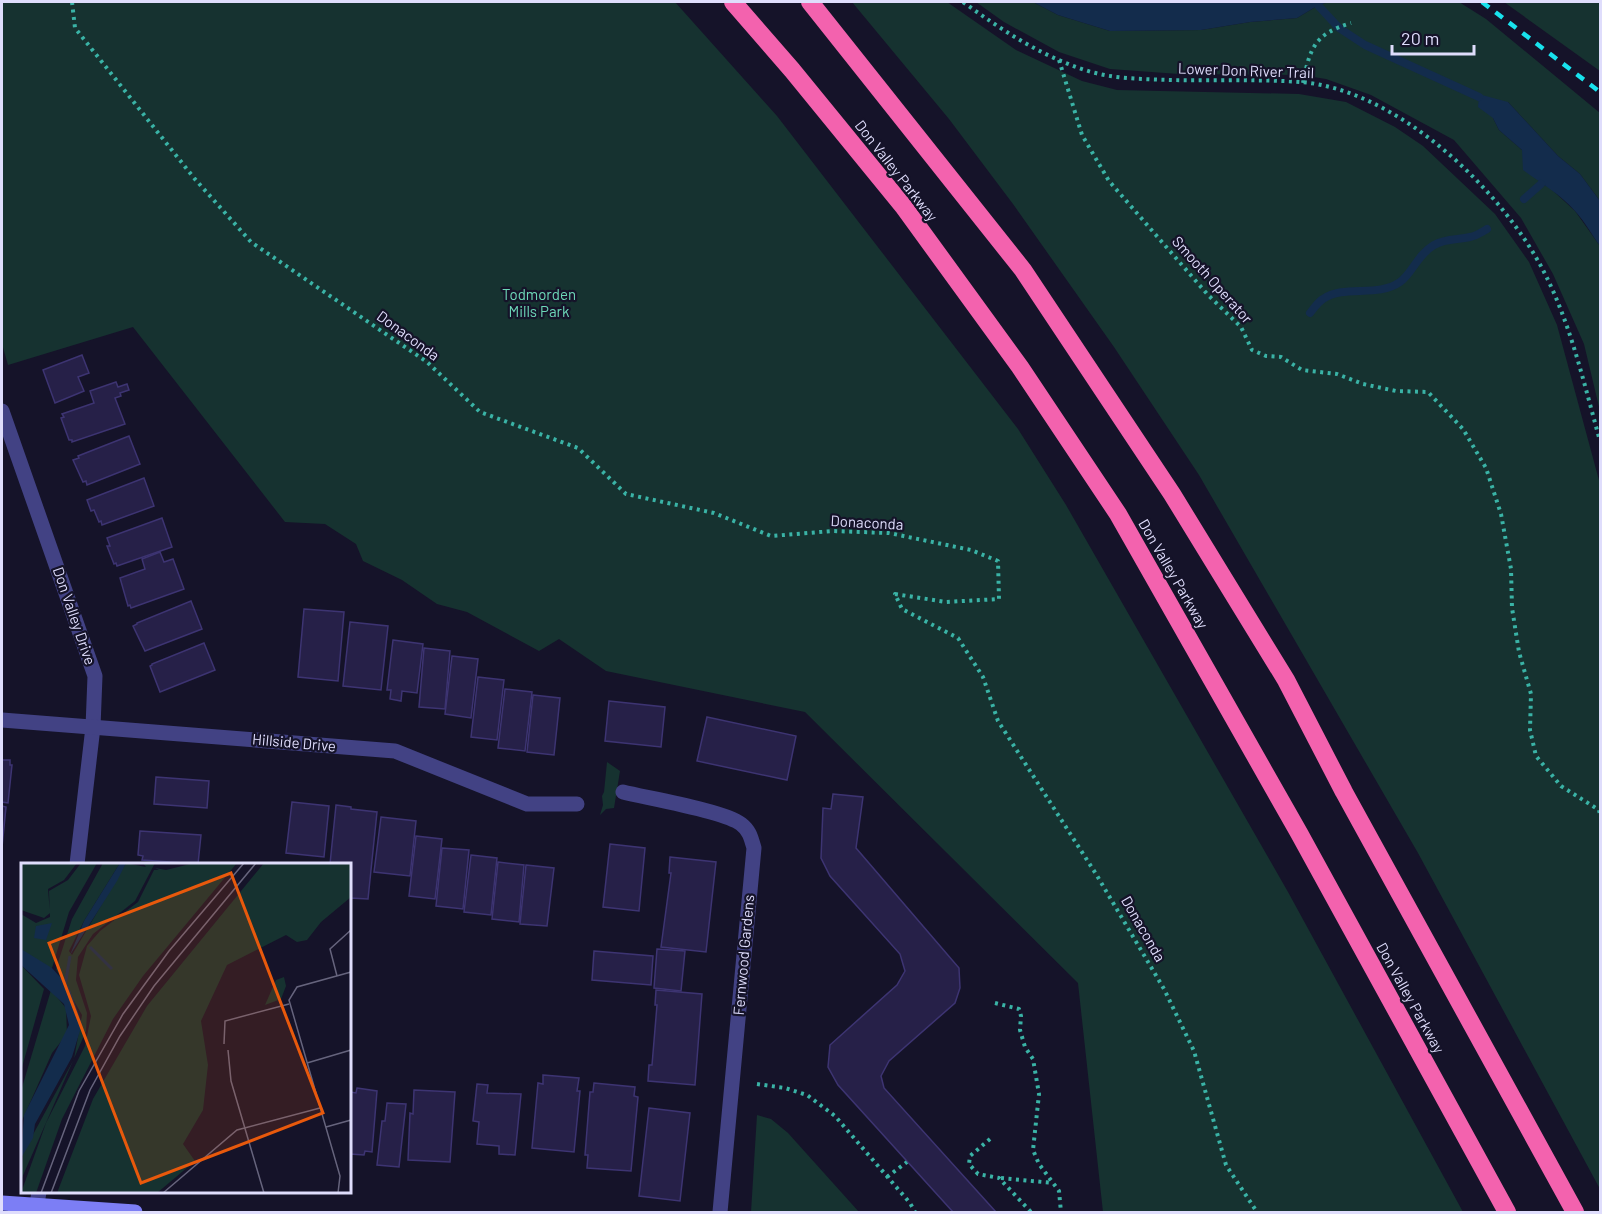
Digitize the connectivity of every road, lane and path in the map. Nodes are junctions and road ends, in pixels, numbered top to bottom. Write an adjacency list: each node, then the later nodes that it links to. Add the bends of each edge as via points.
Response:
1 (72, 2): 30 (path, Donaconda, via 75,28 251,242 427,362 480,412 578,448 626,494 714,513 771,536 833,531 890,533 971,550 998,561 999,599 946,602 896,594 902,609 958,638 983,677 998,721 1164,989 1194,1051 1226,1165)
2 (733, 2): 31 (highway, Don Valley Parkway, via 903,207 1020,367 1118,514)
3 (810, 2): 32 (highway, via 1023,270 1172,494 1286,680)
4 (963, 2): 6 (path, Lower Don River Trail, via 1011,36)
5 (1351, 23): 7 (path, via 1334,28 1317,40)
6 (1059, 60): 7 (path, Lower Don River Trail, via 1086,71 1135,79); 14 (path, Smooth Operator, via 1082,135 1109,181 1208,295 1241,327 1252,350 1281,357 1302,370 1337,374 1396,391 1428,392 1463,429 1486,468 1501,514 1519,652 1531,694 1530,730 1536,756 1561,786 1599,810)
7 (1303, 82): 9 (path, Lower Don River Trail, via 1347,92 1393,114 1442,148 1477,180 1526,240 1544,271 1569,330)
8 (2, 411): 11 (street, Don Valley Drive, via 95,676)
9 (1600, 441)
10 (2, 720): 11 (street, Hillside Drive)
11 (93, 728): 13 (street, Hillside Drive, via 395,751 527,804); 15 (street, Don Valley Drive)
12 (623, 792): 26 (street, Fernwood Gardens, via 739,822 750,833 754,848)
13 (577, 804)
14 (1600, 815)
15 (77, 863)
16 (995, 1003): 22 (path, via 1019,1009 1020,1030 1033,1059 1040,1094 1033,1150)
17 (757, 1084): 20 (path, via 807,1095 835,1116)
18 (990, 1139): 21 (path, via 970,1156 969,1164 978,1174)
19 (907, 1162): 20 (path)
20 (887, 1177): 27 (path)
21 (999, 1178): 22 (path); 28 (path)
22 (1054, 1183): 29 (path)
23 (38, 1198): 24 (main road); 25 (main road)
24 (2, 1203)
25 (135, 1212)
26 (720, 1212)
27 (915, 1212)
28 (1031, 1212)
29 (1061, 1212)
30 (1257, 1212)
31 (1507, 1212)
32 (1575, 1212)

